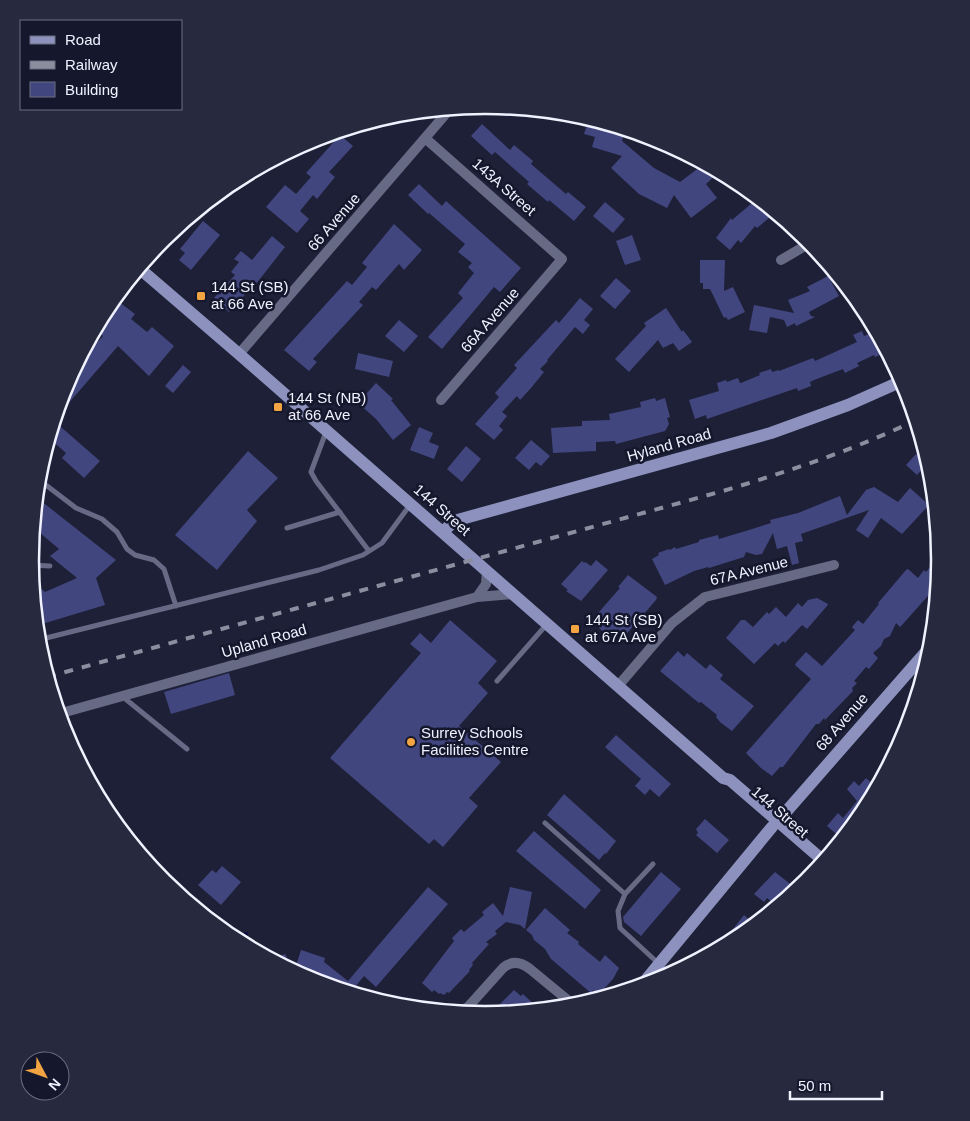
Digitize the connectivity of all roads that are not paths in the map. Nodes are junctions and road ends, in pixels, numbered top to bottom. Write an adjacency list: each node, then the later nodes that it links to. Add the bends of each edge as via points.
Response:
1 (444, 116): 2 (street, 66 Avenue)
2 (425, 138): 4 (street, 143A Street); 7 (street, 66 Avenue)
3 (803, 247): 5 (street)
4 (562, 259): 9 (street, 66A Avenue)
5 (781, 260)
6 (144, 272): 7 (street, 144 Street)
7 (239, 354): 10 (street, 144 Street)
8 (894, 384): 15 (street, Hyland Road, via 770,433 454,521)
9 (441, 400)
10 (326, 431): 12 (street, 144 Street); 13 (lane, via 311,472)
11 (45, 485): 23 (lane, via 76,508 102,519 117,532 127,550 154,560 164,569)
12 (411, 504): 15 (street, 144 Street); 16 (lane, via 382,543)
13 (340, 512): 14 (lane); 16 (lane)
14 (287, 528)
15 (443, 532): 20 (street, 144 Street)
16 (369, 551): 23 (lane, via 318,570)
17 (39, 565): 19 (lane)
18 (834, 565): 28 (street, 67A Avenue, via 705,597 672,623)
19 (50, 566)
20 (487, 571): 21 (street, 144 Street); 22 (street, via 486,584)
21 (513, 594): 22 (street, Upland Road); 24 (street, 144 Street)
22 (477, 597): 29 (street, Upland Road)
23 (176, 606): 25 (lane)
24 (548, 624): 27 (lane); 28 (street, 144 Street)
25 (46, 638)
26 (920, 658): 33 (street, 68 Avenue)
27 (497, 681)
28 (618, 686): 33 (street, 144 Street, via 722,778 730,780)
29 (123, 697): 30 (street, Upland Road); 31 (lane)
30 (65, 712)
31 (187, 750)
32 (546, 823): 36 (lane)
33 (775, 824): 34 (street, 144 Street); 37 (street, 68 Avenue)
34 (819, 857)
35 (653, 864): 36 (lane)
36 (626, 894): 37 (lane, via 618,911 620,928)
37 (659, 964): 38 (street, 68 Avenue)
38 (650, 975)
39 (566, 999): 40 (street, via 523,964 508,963)
40 (469, 1006)

